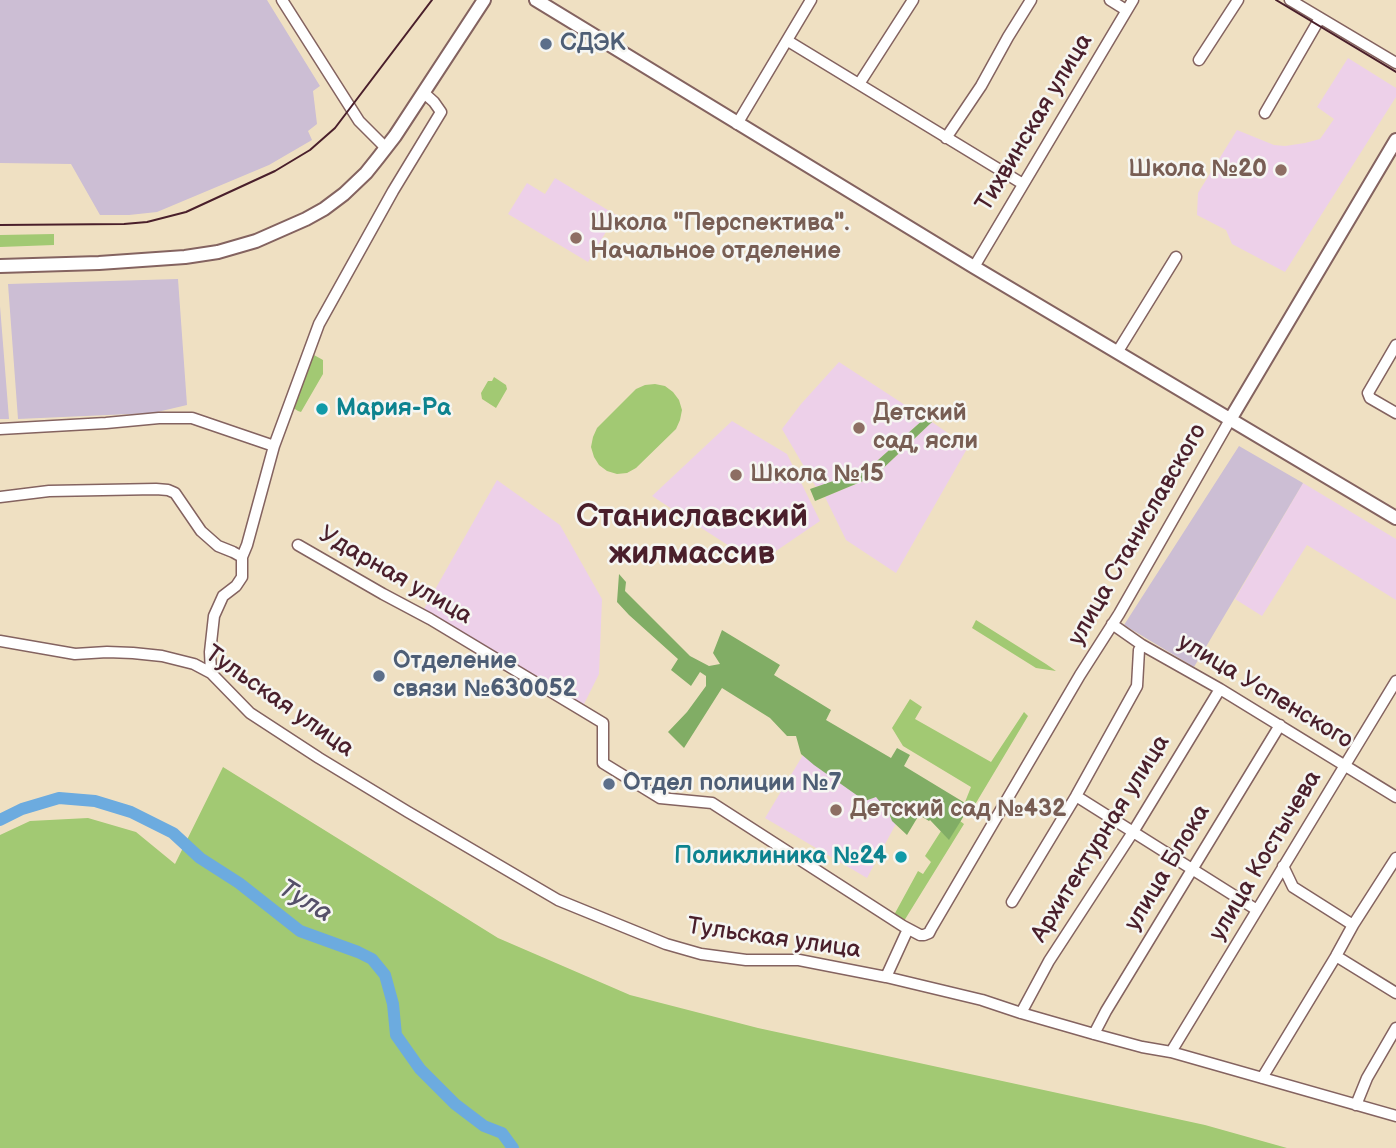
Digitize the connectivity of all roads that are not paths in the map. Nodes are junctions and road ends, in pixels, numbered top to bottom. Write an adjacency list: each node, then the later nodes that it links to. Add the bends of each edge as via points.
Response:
1 (282, 0): 22 (street, via 359,121)
2 (484, 0): 17 (main road)
3 (536, 0): 19 (main road)
4 (811, 0): 13 (street)
5 (914, 0): 16 (street)
6 (1031, 0): 20 (street)
7 (1110, 0): 11 (street)
8 (1133, 0): 11 (street, Тихвинская улица)
9 (1238, 0): 14 (street)
10 (1290, 0): 12 (street)
11 (1126, 10): 23 (street, Тихвинская улица)
12 (1320, 18): 15 (street); 18 (street)
13 (788, 41): 16 (street); 19 (street)
14 (1199, 60)
15 (1396, 63)
16 (859, 84): 20 (street)
17 (424, 93): 22 (main road); 32 (street, via 441,112 319,324)
18 (1265, 113)
19 (737, 124): 26 (main road)
20 (946, 138): 23 (street)
21 (1396, 140): 30 (main road, улица Станиславского)
22 (386, 148): 25 (main road, via 366,173 324,209 256,241 185,257)
23 (1023, 184): 26 (street, Тихвинская улица)
24 (1176, 257): 28 (street)
25 (0, 266)
26 (974, 267): 28 (main road)
27 (1396, 345): 29 (street, via 1368,393)
28 (1118, 352): 30 (main road)
29 (1396, 413)
30 (1231, 418): 34 (main road); 37 (street, улица Станиславского)
31 (0, 429): 32 (street, via 192,418)
32 (274, 446): 36 (street)
33 (0, 497): 36 (street, via 49,491 168,490 175,493 201,531 218,546)
34 (1396, 518)
35 (298, 545): 54 (street, Ударная улица, via 603,723 603,763 660,797 712,803)
36 (242, 557): 40 (street, via 242,577 223,596 214,616)
37 (1112, 624): 39 (street, улица Успенского); 54 (street, улица Станиславского, via 929,933 920,936)
38 (0, 641): 40 (street, Тульская улица, via 75,654 162,656)
39 (1142, 645): 42 (street, улица Успенского); 45 (street, via 1137,686)
40 (211, 673): 56 (street, Тульская улица, via 250,713 558,900 701,954 799,960)
41 (1396, 681): 44 (street, улица Костычева)
42 (1220, 689): 43 (street, улица Успенского); 47 (street, Архитектурная улица)
43 (1280, 725): 44 (street, улица Успенского); 50 (street, улица Блока)
44 (1345, 765): 46 (street, улица Успенского); 49 (street, улица Костычева)
45 (1076, 796): 47 (street); 51 (street)
46 (1396, 797)
47 (1133, 832): 50 (street); 58 (street, Архитектурная улица, via 1049,961)
48 (1396, 858): 53 (street)
49 (1283, 866): 52 (street, улица Костычева); 53 (street, via 1293,887)
50 (1192, 869): 52 (street); 60 (street, улица Блока)
51 (1012, 902)
52 (1257, 910): 61 (street, улица Костычева)
53 (1353, 925): 55 (street)
54 (908, 929): 56 (street)
55 (1336, 956): 57 (street); 62 (street)
56 (886, 978): 58 (street, Тульская улица)
57 (1396, 993)
58 (1021, 1013): 60 (street, Тульская улица)
59 (1396, 1028): 63 (street)
60 (1094, 1034): 61 (street, Тульская улица)
61 (1171, 1052): 62 (street, Тульская улица)
62 (1262, 1078): 63 (street, Тульская улица)
63 (1356, 1105): 64 (street, Тульская улица)
64 (1396, 1116)

